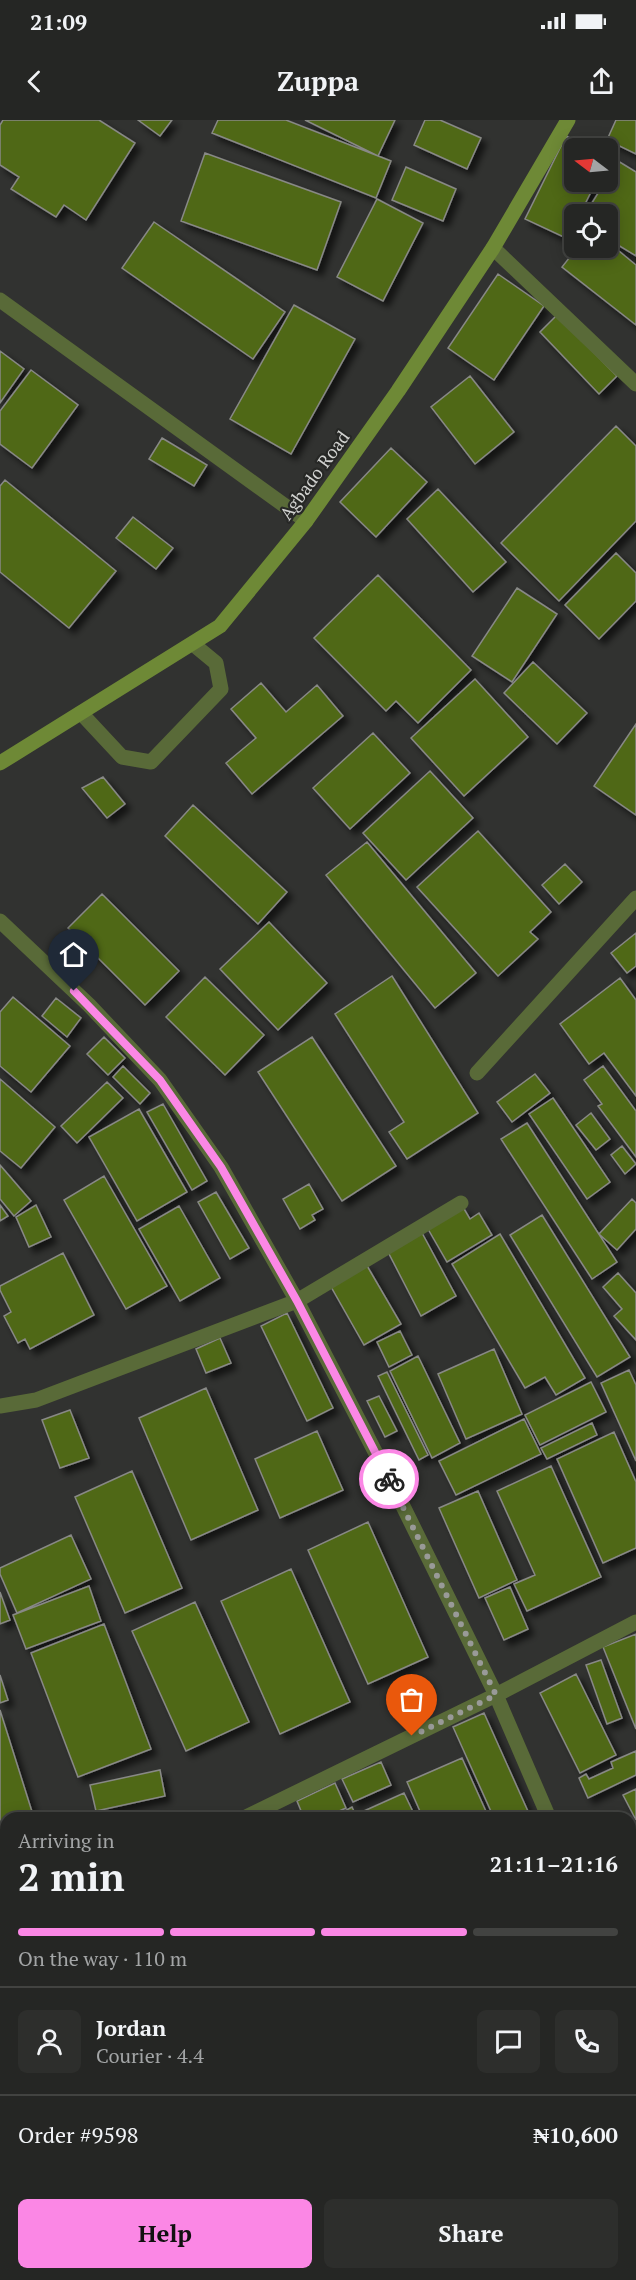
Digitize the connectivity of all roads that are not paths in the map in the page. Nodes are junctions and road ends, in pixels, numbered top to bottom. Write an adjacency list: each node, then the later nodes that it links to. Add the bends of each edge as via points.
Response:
1 (568, 120): 2 (main road, Agbado Road)
2 (493, 248): 4 (street); 5 (main road, Agbado Road)
3 (0, 300): 5 (street)
4 (636, 384)
5 (306, 521): 6 (main road, Agbado Road, via 220,626)
6 (193, 644): 7 (main road, Agbado Road); 7 (street, via 216,663 221,689 151,762 122,757)
7 (81, 713): 8 (main road, Agbado Road)
8 (0, 763)
9 (636, 898): 11 (street)
10 (0, 921): 13 (street, via 89,1005 160,1080 221,1167)
11 (477, 1073)
12 (461, 1203): 13 (street)
13 (297, 1301): 14 (street, via 36,1400); 16 (street)
14 (0, 1406)
15 (636, 1622): 16 (street)
16 (496, 1695): 17 (street); 18 (street)
17 (256, 1812)
18 (546, 1812)

